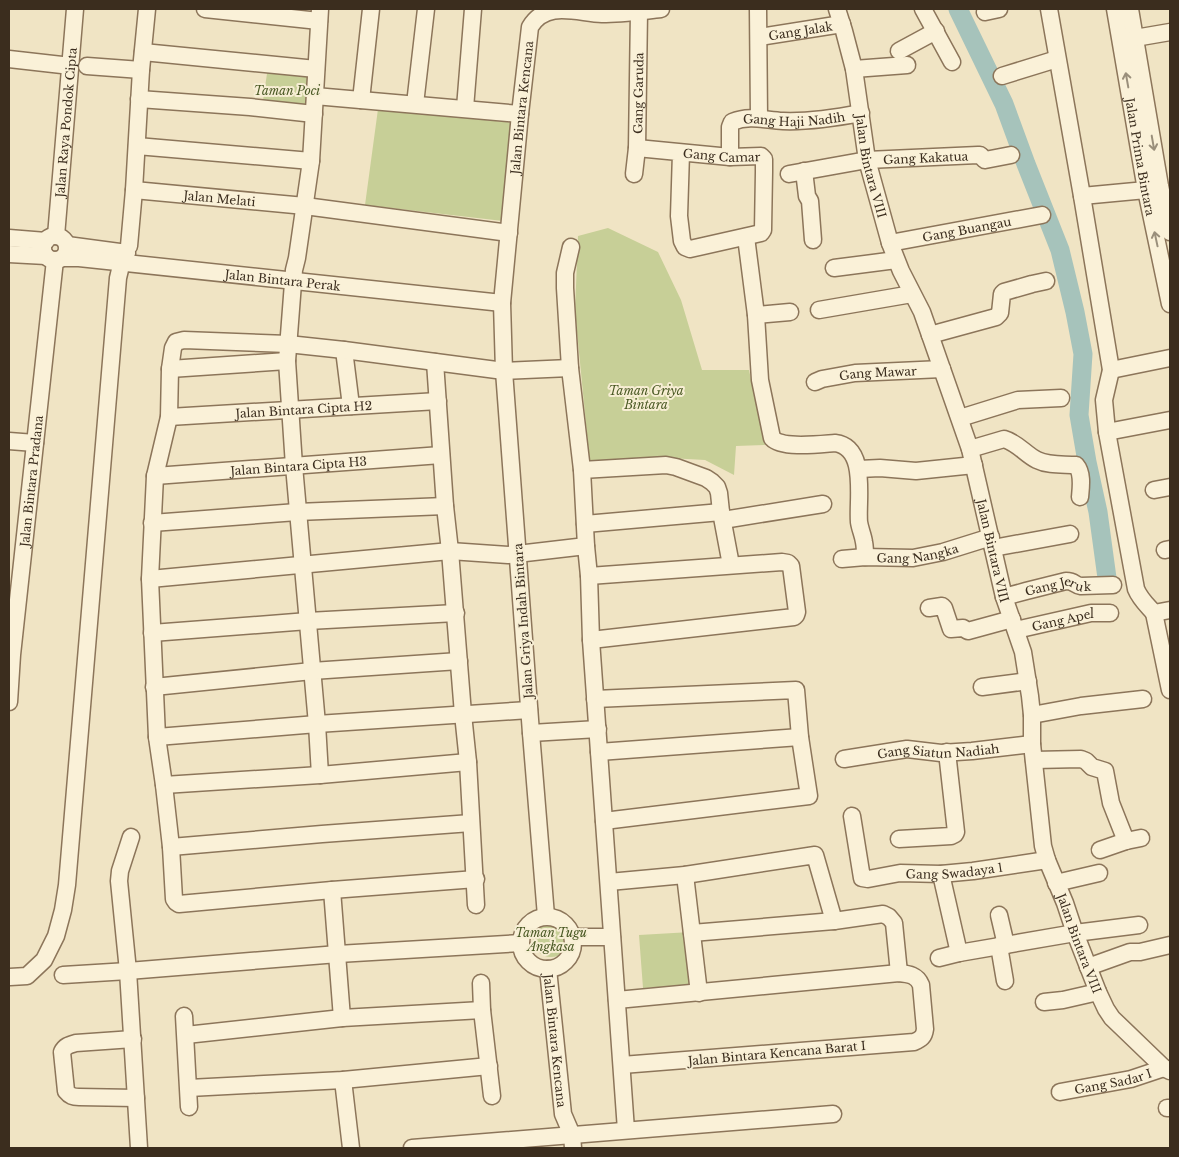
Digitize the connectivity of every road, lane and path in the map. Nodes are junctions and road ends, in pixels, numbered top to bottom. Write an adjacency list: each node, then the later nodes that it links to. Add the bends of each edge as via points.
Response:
1 (75, 9): 60 (street, Jalan Raya Pondok Cipta)
2 (147, 9): 21 (street)
3 (205, 9): 15 (street)
4 (371, 9): 33 (street)
5 (426, 9): 34 (street)
6 (473, 9): 35 (street)
7 (661, 9): 13 (street, Jalan Bintara Kencana)
8 (758, 9): 19 (street)
9 (923, 9): 17 (street)
10 (1049, 9): 22 (street)
11 (1115, 9): 48 (street, Jalan Prima Bintara, one-way to 11)
12 (1130, 9): 20 (street, Jalan Prima Bintara)
13 (639, 11): 14 (street, Jalan Bintara Kencana, via 602,14 566,9); 41 (street, Gang Garuda)
14 (532, 14): 38 (street, Jalan Bintara Kencana)
15 (319, 15): 27 (street)
16 (840, 16): 19 (street, Gang Jalak); 28 (street, Jalan Bintara VIII)
17 (936, 31): 24 (street); 28 (street, via 903,58)
18 (1170, 32): 20 (street)
19 (759, 37): 39 (street)
20 (1135, 38): 48 (street, Jalan Prima Bintara, one-way to 48)
21 (143, 52): 27 (street); 29 (street)
22 (1058, 59): 30 (street); 50 (street)
23 (9, 60): 25 (street)
24 (952, 62)
25 (62, 65)
26 (87, 66): 29 (street)
27 (316, 69): 31 (street)
28 (854, 69): 36 (street, Jalan Bintara VIII)
29 (141, 70): 32 (street)
30 (1002, 76)
31 (315, 96): 33 (street); 37 (street)
32 (139, 99): 37 (street); 40 (street)
33 (361, 100): 34 (street)
34 (415, 104): 35 (street)
35 (465, 108): 38 (street)
36 (861, 113): 39 (street, Gang Haji Nadih, via 826,119 782,121); 46 (street, Jalan Bintara VIII)
37 (314, 114): 45 (street)
38 (520, 114): 54 (street, Jalan Bintara Kencana)
39 (759, 118): 44 (street, Gang Haji Nadih, via 732,122)
40 (137, 146): 45 (street); 49 (street)
41 (637, 148): 42 (street, Gang Camar); 47 (street, Gang Garuda)
42 (681, 153): 44 (street, Gang Camar); 55 (street, via 679,216 685,246 690,249)
43 (1011, 155): 46 (street, Gang Kakatua, via 985,160 980,155)
44 (730, 157): 55 (street, Gang Camar, via 762,156 764,159 764,230)
45 (311, 160): 51 (street)
46 (867, 160): 57 (street, via 797,173 810,201); 58 (street, Jalan Bintara VIII)
47 (634, 174)
48 (1153, 188): 50 (street); 53 (street, Jalan Prima Bintara); 69 (street, Jalan Prima Bintara, one-way to 48)
49 (134, 190): 51 (street, Jalan Melati); 62 (street)
50 (1082, 196): 83 (street)
51 (305, 206): 54 (street, Jalan Melati); 65 (street)
52 (1042, 215): 58 (street, Gang Buangau)
53 (1170, 232)
54 (509, 233): 68 (street, Jalan Bintara Kencana)
55 (746, 237): 72 (street)
56 (9, 238): 60 (street)
57 (813, 240)
58 (890, 243): 63 (street, Jalan Bintara VIII)
59 (571, 247): 80 (street, via 565,273)
60 (56, 249): 61 (street); 62 (street, Jalan Bintara Perak); 95 (street, Jalan Bintara Pradana)
61 (9, 254)
62 (125, 254): 65 (street, Jalan Bintara Perak); 191 (street, via 118,278 63,910 56,936 44,960 27,976)
63 (896, 260): 64 (street); 67 (street, Jalan Bintara VIII)
64 (834, 268)
65 (294, 275): 68 (street, Jalan Bintara Perak); 75 (street)
66 (1046, 282): 74 (street, via 1004,292 1000,313 996,317)
67 (912, 294): 70 (street); 74 (street, Jalan Bintara VIII)
68 (502, 297): 73 (street, Jalan Bintara Kencana)
69 (1170, 304)
70 (819, 310)
71 (790, 312): 72 (street)
72 (756, 315): 100 (street, via 760,380 772,438 776,442 800,445 840,443 853,454)
73 (502, 325): 84 (street, Jalan Griya Indah Bintara)
74 (930, 335): 82 (street, Jalan Bintara VIII)
75 (288, 344): 76 (street); 78 (street); 81 (street, via 184,340 174,345)
76 (344, 350): 79 (street); 88 (street)
77 (1170, 358): 83 (street)
78 (287, 361): 81 (street); 89 (street)
79 (435, 362): 84 (street); 87 (street)
80 (570, 368): 84 (street); 101 (street)
81 (170, 369): 90 (street)
82 (942, 369): 85 (street, Gang Mawar, via 855,373); 91 (street, Jalan Bintara VIII)
83 (1111, 370): 93 (street, via 1104,400)
84 (504, 371): 114 (street, Jalan Griya Indah Bintara)
85 (815, 382)
86 (1061, 398): 91 (street, via 1018,400)
87 (438, 401): 88 (street, Jalan Bintara Cipta H2); 97 (street)
88 (351, 406): 89 (street, Jalan Bintara Cipta H2)
89 (290, 410): 90 (street, Jalan Bintara Cipta H2); 99 (street)
90 (169, 417): 102 (street)
91 (960, 418): 96 (street, Jalan Bintara VIII)
92 (1170, 420): 93 (street)
93 (1107, 432): 124 (street, via 1136,589 1143,602)
94 (9, 441): 95 (street)
95 (35, 443): 132 (street, Jalan Bintara Pradana)
96 (970, 449): 98 (street, Jalan Bintara VIII); 103 (street, via 1004,439 1037,460 1076,465 1079,468)
97 (441, 455): 99 (street, Jalan Bintara Cipta H3); 105 (street)
98 (974, 465): 100 (street, via 916,471); 111 (street, Jalan Bintara VIII)
99 (294, 466): 102 (street, Jalan Bintara Cipta H3); 106 (street)
100 (859, 469): 115 (street, via 860,524)
101 (582, 470): 107 (street, via 656,465 676,467 712,482 719,493); 109 (street)
102 (155, 476): 108 (street)
103 (1080, 497)
104 (823, 504): 107 (street)
105 (445, 506): 106 (street); 113 (street)
106 (297, 512): 108 (street); 117 (street)
107 (722, 516): 109 (street); 118 (street)
108 (152, 523): 120 (street)
109 (585, 524): 112 (street)
110 (1070, 534): 111 (street, Gang Nangka)
111 (992, 542): 115 (street, Gang Nangka, via 913,558); 122 (street, Jalan Bintara VIII)
112 (586, 546): 114 (street); 119 (street)
113 (450, 551): 114 (street); 117 (street); 125 (street)
114 (518, 555): 141 (street, Jalan Griya Indah Bintara)
115 (865, 558): 116 (street, Gang Nangka)
116 (842, 559)
117 (302, 565): 120 (street); 127 (street)
118 (731, 565): 119 (street); 130 (street, via 788,562 796,615)
119 (589, 576): 130 (street)
120 (150, 579): 129 (street)
121 (1113, 585): 122 (street, Gang Jeruk, via 1078,586 1066,581)
122 (1004, 597): 128 (street, Jalan Bintara VIII)
123 (929, 608): 128 (street, Gang Apel, via 942,606 951,629 968,631)
124 (1162, 611): 137 (street)
125 (456, 613): 127 (street); 131 (street)
126 (1110, 613): 128 (street, Gang Apel)
127 (308, 621): 129 (street); 133 (street)
128 (1014, 624): 134 (street, Jalan Bintara VIII)
129 (152, 633): 135 (street)
130 (591, 640): 138 (street)
131 (459, 661): 133 (street); 142 (street)
132 (10, 663): 140 (street, Jalan Bintara Pradana)
133 (312, 670): 135 (street); 144 (street)
134 (1028, 680): 136 (street); 143 (street, Jalan Bintara VIII)
135 (154, 687): 148 (street)
136 (982, 687)
137 (1170, 690)
138 (595, 699): 145 (street); 147 (street, via 796,690)
139 (1143, 699): 143 (street)
140 (9, 702)
141 (529, 710): 142 (street); 146 (street, Jalan Griya Indah Bintara)
142 (463, 714): 144 (street); 153 (street)
143 (1032, 715): 151 (street, Jalan Bintara VIII)
144 (318, 724): 148 (street); 154 (street)
145 (598, 729): 146 (street); 149 (street)
146 (531, 732): 173 (street, Jalan Griya Indah Bintara)
147 (800, 737): 149 (street); 157 (street, via 809,796)
148 (157, 738): 155 (street)
149 (599, 752): 157 (street)
150 (947, 752): 151 (street, Gang Siatun Nadiah); 152 (street, Gang Siatun Nadiah, via 907,749); 160 (street, via 955,834)
151 (1033, 752): 162 (street, Gang Siatun Nadiah, via 1081,759 1105,771 1111,803 1134,839); 163 (street, Jalan Bintara VIII)
152 (844, 759)
153 (468, 762): 154 (street); 158 (street)
154 (320, 774): 155 (street)
155 (164, 785): 161 (street)
156 (852, 816): 165 (street, Gang Swadaya 1, via 862,878)
157 (604, 821): 168 (street)
158 (471, 823): 161 (street); 167 (street)
159 (131, 837): 188 (street, via 119,881)
160 (899, 839)
161 (171, 847): 170 (street, via 174,899 179,904)
162 (1100, 850)
163 (1046, 860): 165 (street, Gang Swadaya 1); 169 (street, Jalan Bintara VIII)
164 (1099, 873): 169 (street)
165 (941, 874): 183 (street)
166 (685, 875): 168 (street); 174 (street, via 814,854); 176 (street)
167 (476, 879): 170 (street); 171 (street)
168 (608, 882): 179 (street)
169 (1056, 884): 177 (street, Jalan Bintara VIII)
170 (332, 890): 184 (street)
171 (476, 905)
172 (1000, 915): 181 (street)
173 (546, 916): 178 (street, via 563,922); 180 (street, via 525,928)
174 (834, 921): 176 (street); 189 (street, via 876,914 889,917 894,923)
175 (1139, 925): 177 (street)
176 (692, 933): 195 (street)
177 (1075, 933): 181 (street); 186 (street, Jalan Bintara VIII)
178 (573, 937): 179 (street); 187 (street, via 573,946 565,962)
179 (612, 937): 196 (street)
180 (520, 943): 184 (street); 187 (street, via 526,959)
181 (1002, 945): 183 (street); 192 (street)
182 (1170, 945): 186 (street, via 1130,952)
183 (959, 952): 185 (street)
184 (338, 954): 188 (street); 200 (street)
185 (939, 958)
186 (1088, 968): 194 (street, Jalan Bintara VIII)
187 (548, 969): 212 (street, Jalan Bintara Kencana)
188 (128, 971): 190 (street); 202 (street)
189 (899, 973): 195 (street); 203 (street, Jalan Bintara Kencana Barat I, via 915,976 921,985 926,1029 924,1036 914,1042)
190 (63, 975)
191 (9, 979)
192 (1005, 981)
193 (481, 983): 198 (street)
194 (1098, 992): 197 (street); 205 (street, Jalan Bintara VIII, via 1112,1018)
195 (699, 993): 196 (street)
196 (617, 1000): 203 (street)
197 (1044, 1002)
198 (482, 1010): 200 (street); 204 (street)
199 (184, 1016): 201 (street)
200 (342, 1018): 201 (street)
201 (186, 1035): 207 (street)
202 (133, 1039): 210 (street); 210 (street, via 76,1043 68,1045 62,1052 69,1095)
203 (622, 1065): 214 (street)
204 (489, 1066): 206 (street); 209 (street)
205 (1167, 1070): 208 (street, Gang Sadar I)
206 (343, 1080): 207 (street); 218 (street)
207 (189, 1088): 211 (street)
208 (1060, 1092)
209 (492, 1096)
210 (136, 1098): 217 (street)
211 (189, 1106)
212 (563, 1114): 215 (street, Jalan Bintara Kencana); 216 (street, Jalan Bintara Kencana)
213 (833, 1114): 214 (street)
214 (626, 1130): 215 (street)
215 (572, 1141): 216 (street)
216 (555, 1142): 219 (street)
217 (139, 1148)
218 (351, 1148)
219 (412, 1148)

